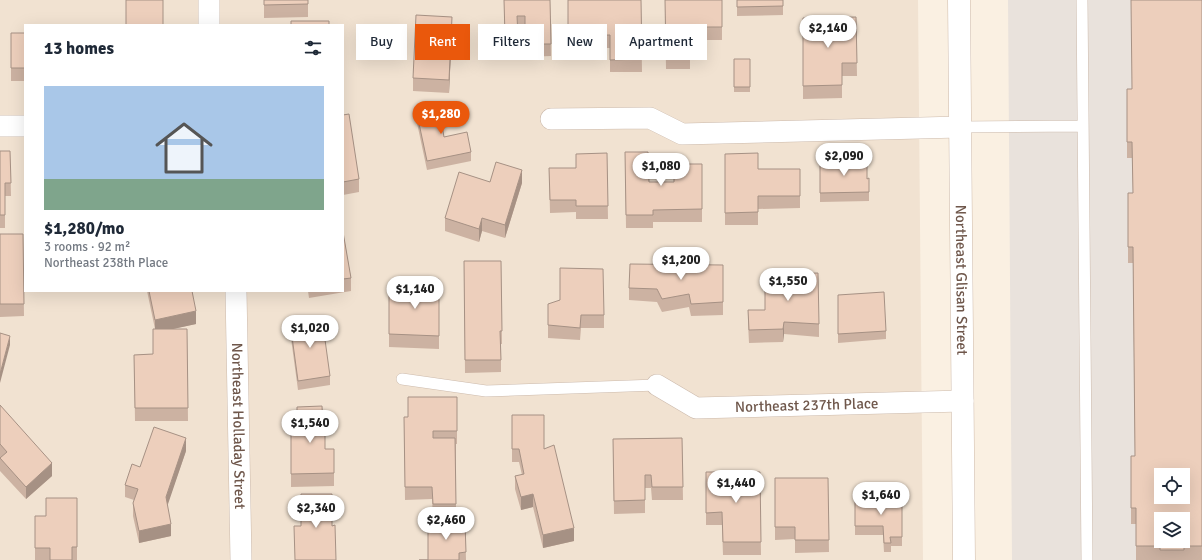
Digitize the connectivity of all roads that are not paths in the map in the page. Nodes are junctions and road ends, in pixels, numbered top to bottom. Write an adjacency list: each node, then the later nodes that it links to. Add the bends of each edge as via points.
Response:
1 (208, 0): 4 (street)
2 (959, 0): 9 (main road, Northeast Glisan Street)
3 (1082, 0): 8 (lane)
4 (209, 24)
5 (551, 120): 9 (street, via 650,118 682,134)
6 (0, 126): 7 (street)
7 (24, 126)
8 (1083, 126): 9 (lane); 16 (lane)
9 (960, 127): 13 (main road, Northeast Glisan Street)
10 (236, 292): 14 (street, Northeast Holladay Street)
11 (402, 379): 12 (lane, via 486,391)
12 (657, 385): 13 (street, Northeast 237th Place, via 696,408)
13 (963, 401): 15 (main road, Northeast Glisan Street)
14 (241, 560)
15 (964, 560)
16 (1087, 560)

